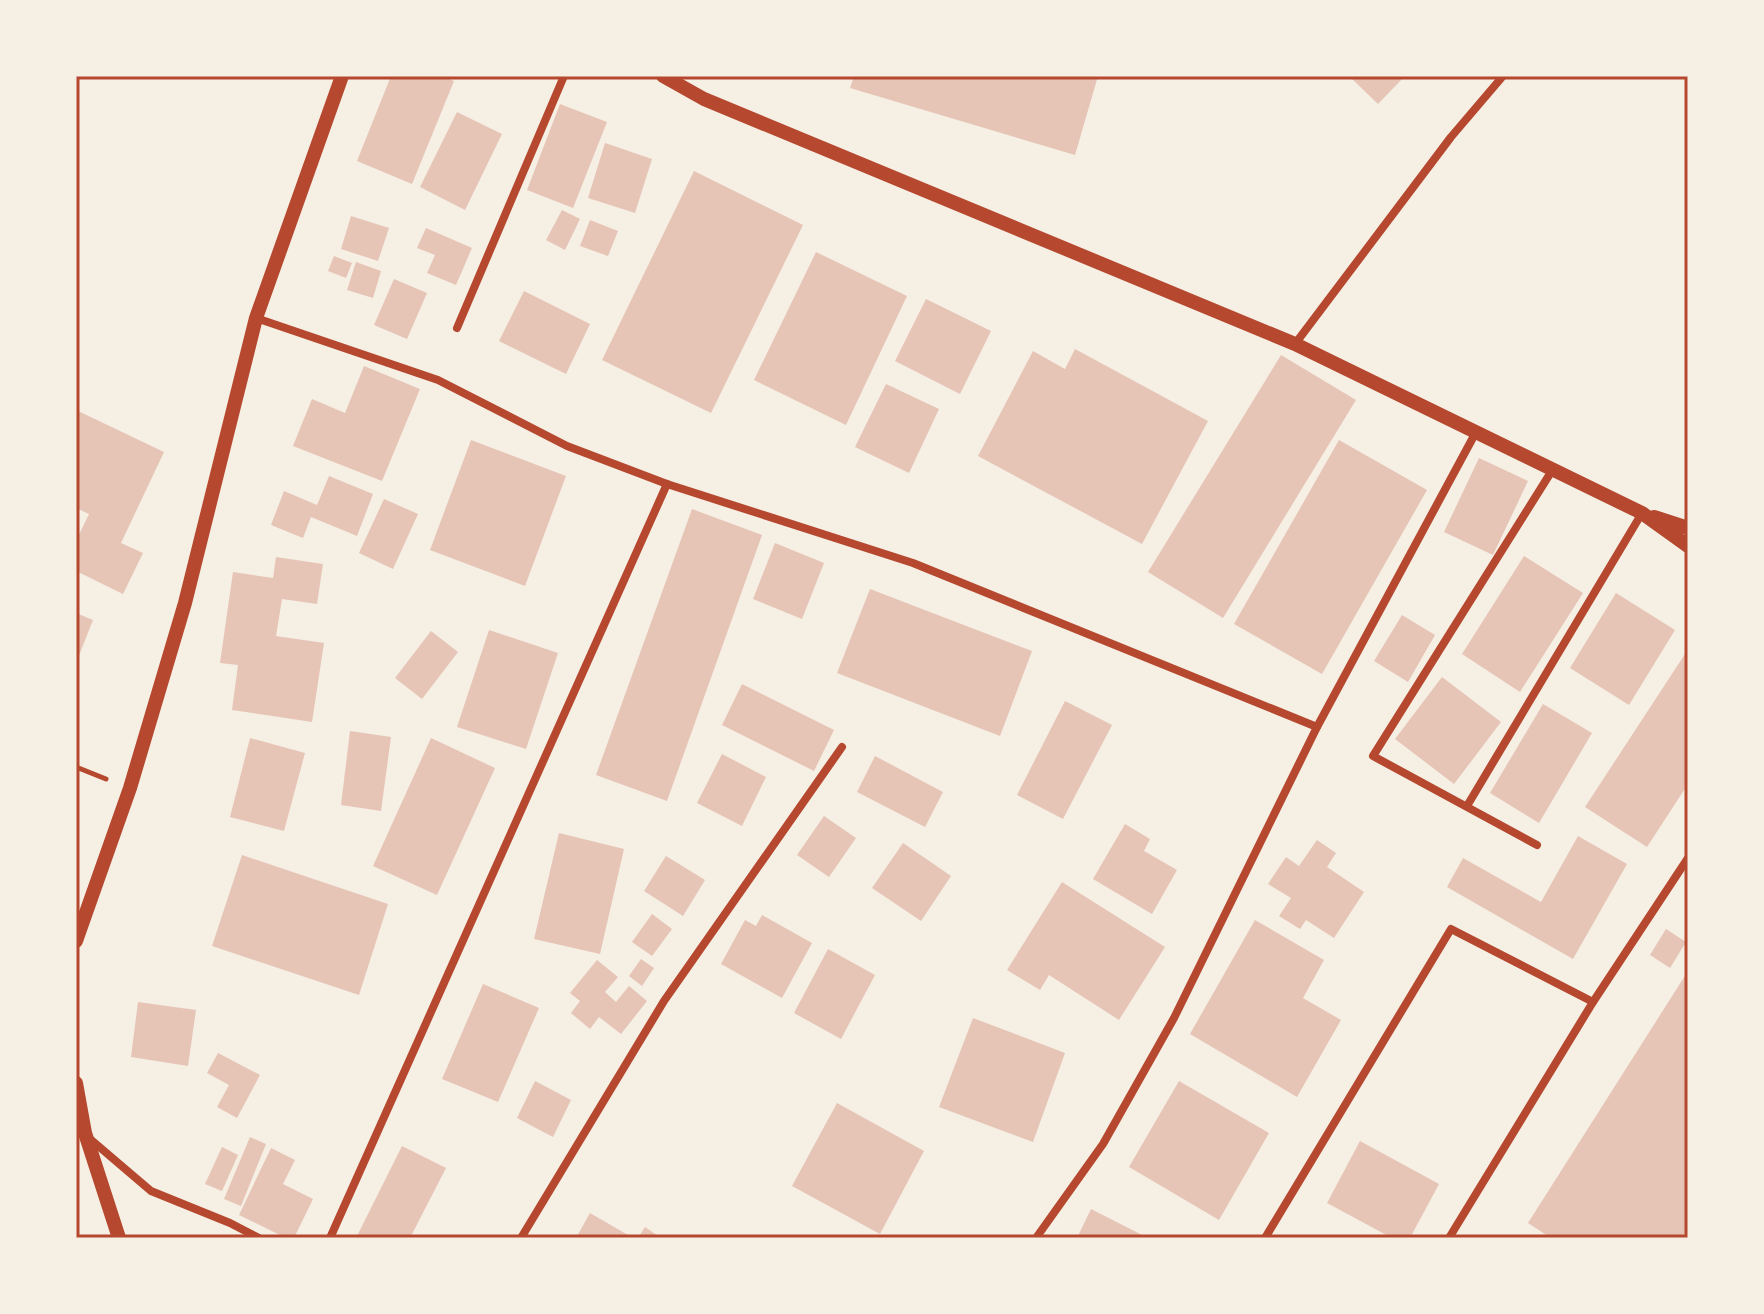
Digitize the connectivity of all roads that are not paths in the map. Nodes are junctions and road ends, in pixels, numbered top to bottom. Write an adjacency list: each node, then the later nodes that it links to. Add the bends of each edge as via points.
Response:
1 (342, 76): 5 (street)
2 (564, 76): 6 (street)
3 (663, 76): 7 (street, via 704,99)
4 (1503, 76): 7 (street)
5 (256, 318): 10 (street, via 438,380 567,446); 19 (street, via 185,603 130,788)
6 (457, 328)
7 (1295, 344): 8 (street)
8 (1476, 432): 9 (street); 14 (street)
9 (1553, 469): 11 (street); 16 (street, via 1373,756)
10 (667, 484): 14 (street, via 913,563); 25 (street)
11 (1642, 513): 12 (street); 13 (street); 16 (street)
12 (1688, 528)
13 (1688, 546)
14 (1317, 727): 27 (street, via 1174,1018 1103,1144)
15 (842, 747): 26 (street, via 664,1001)
16 (1467, 806): 17 (street)
17 (1537, 845)
18 (1688, 858): 20 (street)
19 (76, 941)
20 (1593, 1002): 28 (street, via 1451,929); 29 (street)
21 (76, 1083): 22 (street)
22 (80, 1130): 23 (street); 24 (street, via 151,1191)
23 (119, 1238)
24 (259, 1238)
25 (330, 1238)
26 (521, 1238)
27 (1036, 1238)
28 (1265, 1238)
29 (1449, 1238)

